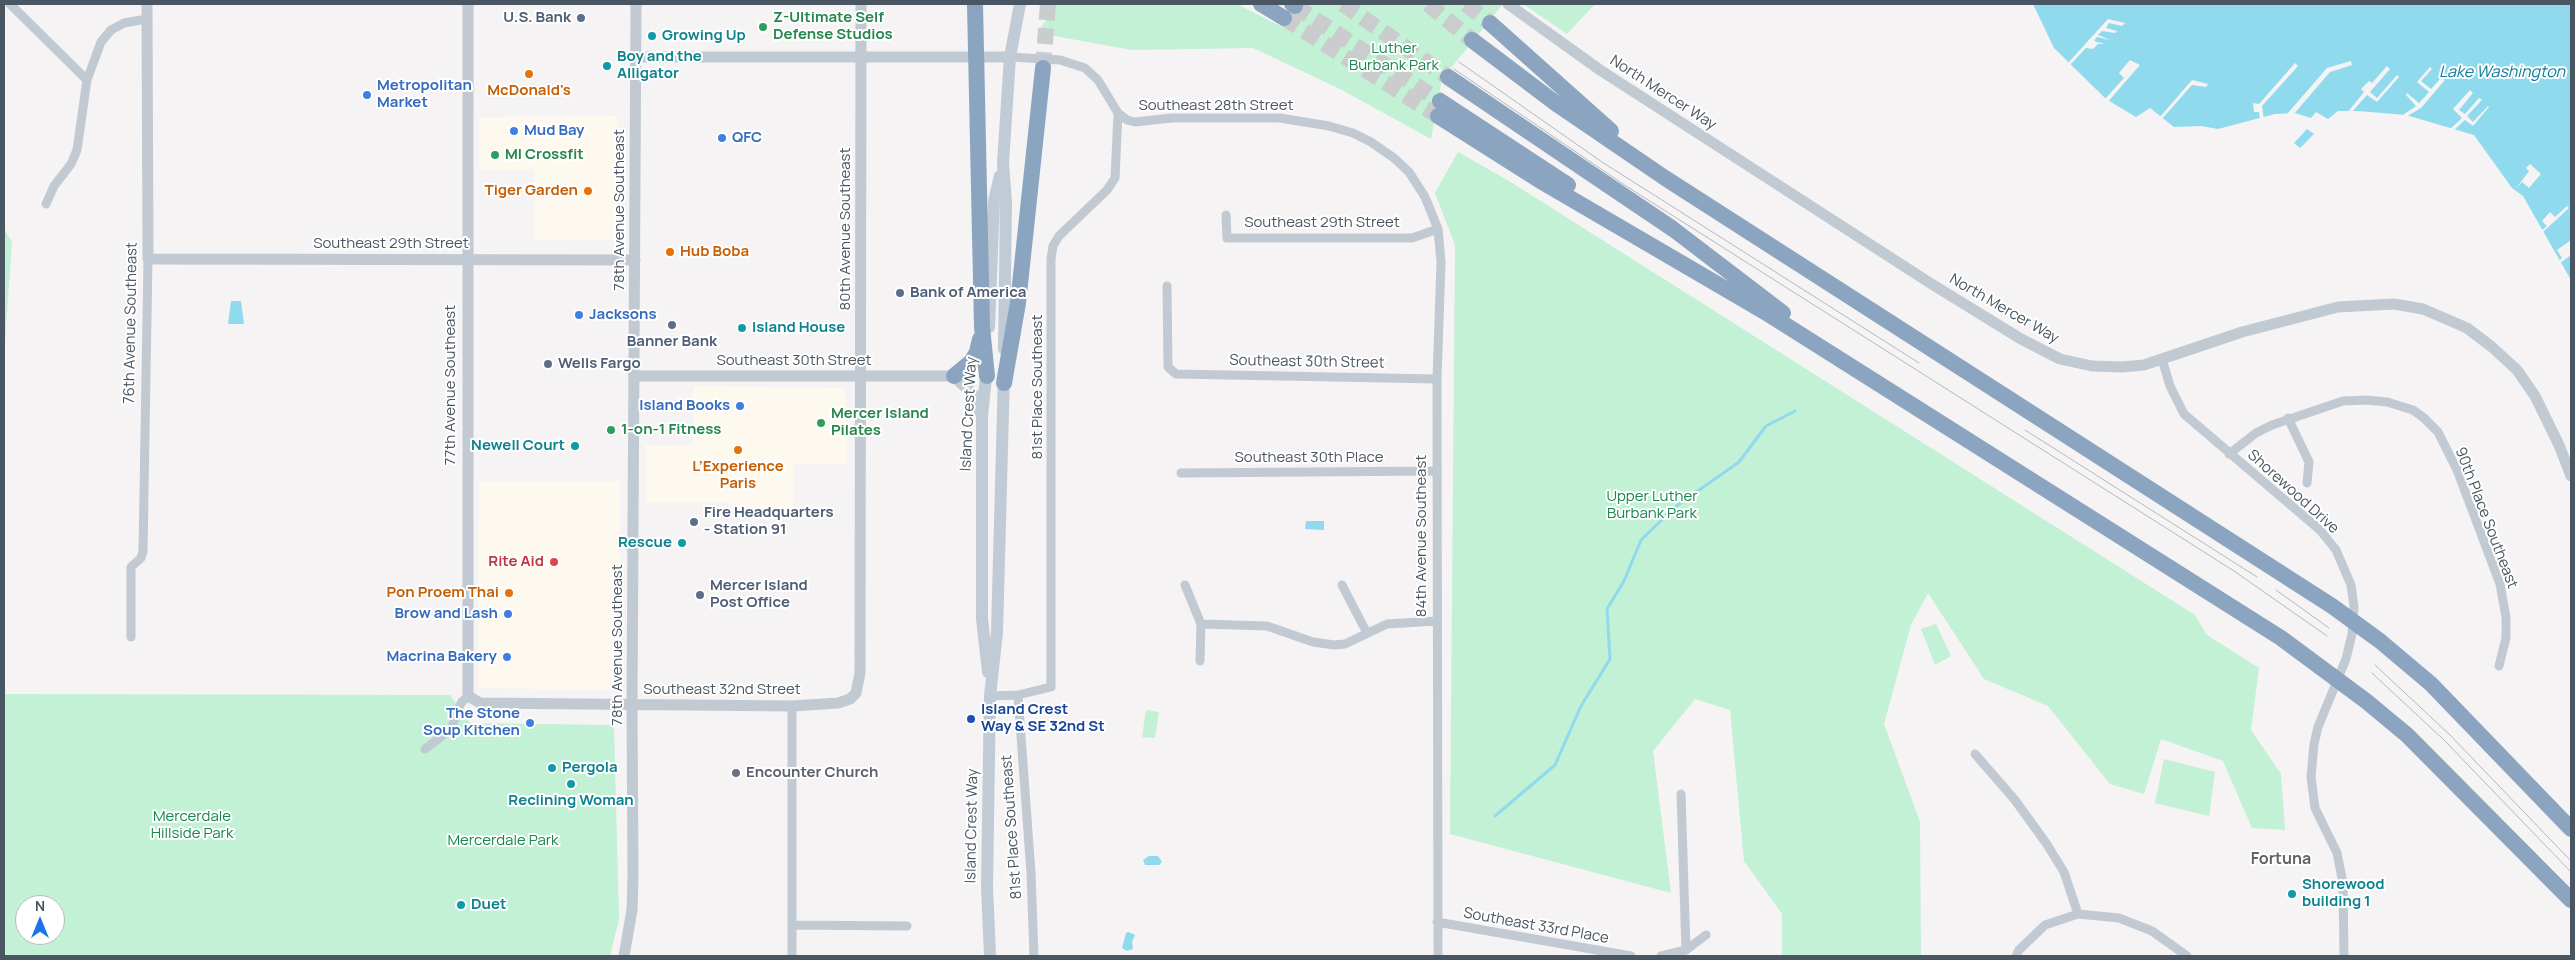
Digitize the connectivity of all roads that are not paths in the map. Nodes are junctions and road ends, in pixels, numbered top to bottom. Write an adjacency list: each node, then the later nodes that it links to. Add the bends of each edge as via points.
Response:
1 (10, 4): 20 (street)
2 (147, 4): 12 (street, 76th Avenue Southeast)
3 (468, 4): 31 (street, 77th Avenue Southeast)
4 (636, 4): 15 (street, 78th Avenue Southeast)
5 (861, 4): 16 (street, 80th Avenue Southeast)
6 (963, 4): 25 (highway)
7 (975, 4): 25 (highway)
8 (1020, 4): 17 (main road, Island Crest Way)
9 (1261, 4): 11 (highway)
10 (1508, 4): 35 (street, North Mercer Way, via 1605,73 2021,339 2060,359 2092,366 2122,367)
11 (1290, 9)
12 (147, 19): 20 (street, via 124,23 110,30 101,42); 30 (street, 76th Avenue Southeast)
13 (1490, 23): 26 (highway)
14 (1472, 40): 26 (highway)
15 (635, 56): 16 (street, Southeast 28th Street); 32 (street, 78th Avenue Southeast)
16 (861, 57): 17 (street, Southeast 28th Street); 38 (street, 80th Avenue Southeast)
17 (1010, 57): 22 (street, Southeast 28th Street, via 1060,60 1085,68 1098,80); 24 (main road, Island Crest Way)
18 (1043, 68): 42 (highway, via 1018,302)
19 (1448, 77): 36 (highway, via 1673,229)
20 (87, 80): 27 (street, via 77,150)
21 (1439, 109): 36 (highway, via 1539,180 1692,268)
22 (1118, 113): 23 (street, Southeast 28th Street, via 1127,120 1140,122 1172,118 1299,120 1329,126); 59 (street, 81st Place Southeast, via 1115,178 1053,246 1051,687)
23 (1371, 142): 29 (street, 84th Avenue Southeast, via 1409,172 1425,197)
24 (1003, 163): 40 (main road, Island Crest Way, via 994,201); 42 (main road, Island Crest Way, via 1006,203)
25 (978, 177): 34 (highway)
26 (1665, 178): 67 (highway, via 2332,606 2431,684)
27 (46, 204)
28 (1226, 215): 29 (street, Southeast 29th Street, via 1227,238 1412,238)
29 (1438, 229): 41 (street, 84th Avenue Southeast, via 1441,262)
30 (148, 259): 31 (street, Southeast 29th Street); 55 (street, 76th Avenue Southeast, via 144,551 131,567)
31 (466, 260): 32 (street, Southeast 29th Street); 60 (street, 77th Avenue Southeast)
32 (635, 260): 37 (street, 78th Avenue Southeast)
33 (1167, 286): 41 (street, Southeast 30th Street, via 1167,361 1168,367 1176,374)
34 (982, 326): 39 (highway, via 977,352 971,362); 40 (highway)
35 (2162, 359): 45 (street, Shorewood Drive, via 2170,386 2184,414); 48 (street, North Mercer Way, via 2242,332 2338,307 2394,304 2423,309 2467,328 2517,370 2535,396)
36 (1860, 372): 68 (highway, via 2281,638 2328,672 2407,735)
37 (635, 376): 38 (street, Southeast 30th Street); 62 (street, 78th Avenue Southeast)
38 (860, 376): 39 (street, Southeast 30th Street); 58 (street, 80th Avenue Southeast, via 860,673)
39 (954, 376): 43 (main road, via 975,396)
40 (987, 376): 43 (main road, Island Crest Way)
41 (1437, 379): 47 (street, 84th Avenue Southeast)
42 (1004, 383): 61 (main road, Island Crest Way, via 997,632)
43 (982, 416): 61 (main road, Island Crest Way, via 982,619)
44 (2288, 418): 45 (street, 90th Place Southeast, via 2256,433); 49 (street, via 2309,462); 57 (street, 90th Place Southeast, via 2343,401 2367,400 2413,410 2438,432 2457,470 2500,584 2506,638)
45 (2229, 454): 84 (street, Shorewood Drive, via 2325,536 2344,566 2354,597 2352,634 2314,744 2311,777 2315,808 2337,853 2343,883)
46 (1181, 472): 47 (street, Southeast 30th Place)
47 (1437, 472): 52 (street, 84th Avenue Southeast)
48 (2571, 476)
49 (2307, 483)
50 (1184, 585): 53 (street)
51 (1342, 585): 54 (street)
52 (1437, 622): 54 (street, via 1397,622); 70 (street, 84th Avenue Southeast)
53 (1201, 624): 54 (street, via 1267,626 1313,642 1334,645 1345,644); 56 (street)
54 (1367, 633)
55 (131, 637)
56 (1200, 661)
57 (2499, 666)
58 (856, 694): 63 (street, Southeast 32nd Street, via 838,703)
59 (1018, 695): 61 (street); 78 (street, 81st Place Southeast)
60 (468, 696): 62 (street, Southeast 32nd Street, via 480,703); 64 (street, via 461,703 451,729)
61 (990, 696): 77 (main road, Island Crest Way, via 987,887)
62 (632, 705): 63 (street, Southeast 32nd Street); 75 (street, 78th Avenue Southeast, via 632,910)
63 (792, 706): 71 (street)
64 (425, 749)
65 (1975, 754): 69 (street, via 2015,800 2046,843 2064,872)
66 (1681, 794): 74 (street)
67 (2571, 828)
68 (2571, 900)
69 (2078, 914): 82 (street, via 2045,925); 83 (street, via 2119,918 2152,930)
70 (1438, 922): 79 (street, 84th Avenue Southeast); 80 (street, Southeast 33rd Place)
71 (792, 924): 72 (street); 76 (street)
72 (907, 926)
73 (1706, 935): 74 (street)
74 (1686, 950): 81 (street)
75 (624, 956)
76 (792, 956)
77 (990, 956)
78 (1034, 956)
79 (1438, 956)
80 (1631, 956)
81 (1661, 956)
82 (2016, 956)
83 (2187, 956)
84 (2344, 956)

